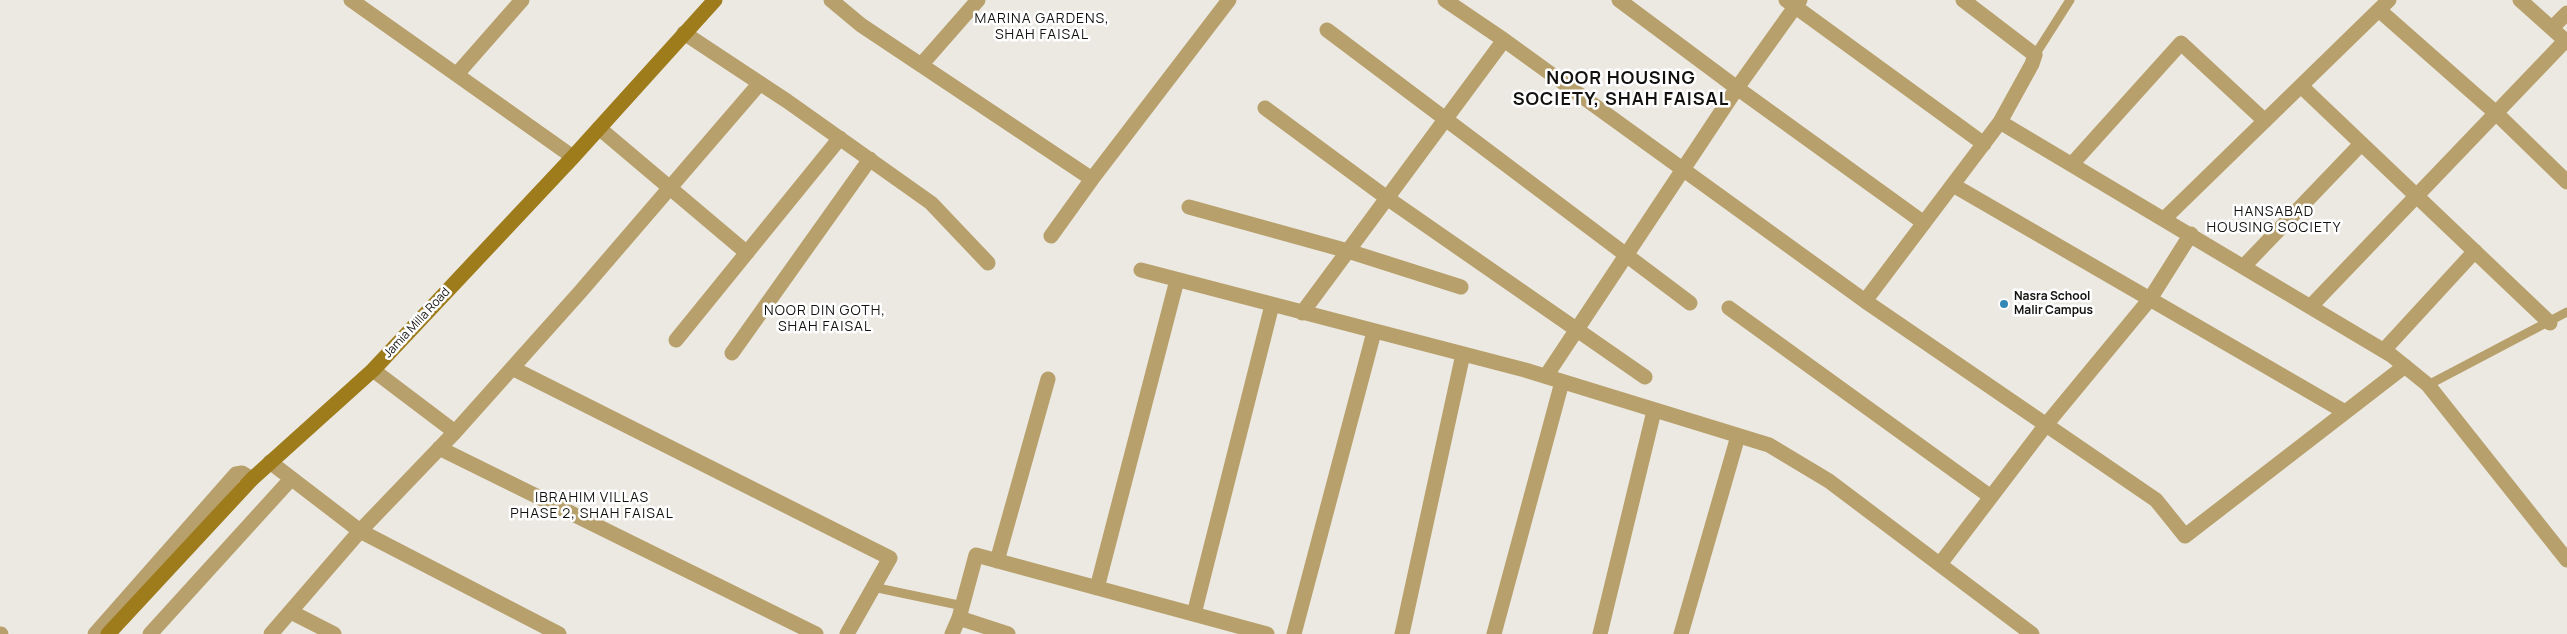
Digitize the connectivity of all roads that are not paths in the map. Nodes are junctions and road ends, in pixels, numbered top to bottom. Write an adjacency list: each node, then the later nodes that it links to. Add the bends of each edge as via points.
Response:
1 (351, 0): 23 (street)
2 (522, 0): 23 (street)
3 (715, 0): 18 (main road, Jamia Milla Road)
4 (831, 0): 13 (street)
5 (978, 0): 22 (street)
6 (1229, 0): 40 (street)
7 (1445, 0): 19 (street)
8 (1619, 0): 26 (street)
9 (1963, 0): 21 (street)
10 (2070, 0): 21 (lane)
11 (2520, 0): 16 (street)
12 (1794, 2): 26 (street); 34 (street)
13 (848, 5): 22 (street, via 860,26)
14 (2384, 5): 25 (street); 28 (street)
15 (2567, 14): 16 (street)
16 (2552, 28): 20 (street)
17 (1327, 30): 29 (street)
18 (684, 33): 24 (street); 32 (main road, Jamia Milla Road)
19 (1504, 40): 29 (street); 39 (street)
20 (2566, 41): 28 (street)
21 (2034, 55): 31 (street)
22 (921, 65): 40 (street)
23 (457, 74): 36 (street)
24 (760, 83): 33 (street); 43 (street)
25 (2301, 86): 30 (street); 35 (street)
26 (1737, 88): 39 (street); 48 (street)
27 (1265, 108): 45 (street)
28 (2497, 114): 41 (street); 44 (street)
29 (1445, 120): 45 (street); 54 (street)
30 (2265, 121): 38 (street, via 2182,43); 47 (street)
31 (2000, 122): 34 (street); 38 (street)
32 (599, 128): 36 (main road, Jamia Milla Road); 43 (street)
33 (840, 138): 37 (street); 53 (street)
34 (1984, 144): 42 (street)
35 (2361, 144): 44 (street); 56 (street)
36 (574, 156): 77 (main road, Jamia Milla Road)
37 (870, 159): 55 (street, via 931,203); 73 (street)
38 (2072, 164): 47 (street)
39 (1684, 170): 54 (street); 61 (street)
40 (1092, 179): 50 (street)
41 (2567, 182)
42 (1953, 185): 48 (street); 60 (street)
43 (668, 190): 53 (street); 76 (street)
44 (2418, 197): 51 (street); 64 (street)
45 (1388, 198): 52 (street); 69 (street)
46 (1189, 207): 52 (street)
47 (2165, 218): 49 (street)
48 (1924, 223): 61 (street)
49 (2191, 234): 56 (street); 60 (street)
50 (1051, 236)
51 (2475, 251): 68 (street); 72 (street)
52 (1348, 252): 59 (street); 67 (street)
53 (746, 253): 71 (street)
54 (1627, 257): 62 (street); 69 (street)
55 (988, 264)
56 (2244, 266): 64 (street)
57 (1142, 270): 58 (street)
58 (1177, 280): 63 (street); 97 (street)
59 (1460, 287)
60 (2150, 300): 84 (street); 85 (street)
61 (1865, 301): 85 (street)
62 (1690, 303)
63 (1272, 305): 67 (street); 100 (street)
64 (2311, 306): 72 (street)
65 (1729, 308): 91 (street)
66 (2567, 312): 68 (lane)
67 (1302, 313): 70 (street)
68 (2550, 323): 82 (lane)
69 (1577, 328): 78 (street); 79 (street)
70 (1374, 332): 74 (street); 113 (street)
71 (676, 340)
72 (2384, 350): 75 (street)
73 (732, 353)
74 (1463, 354): 78 (street); 114 (street)
75 (2405, 366): 82 (street); 84 (street)
76 (512, 368): 86 (street); 96 (street, via 890,558)
77 (373, 370): 86 (street); 89 (main road, Jamia Milla Road)
78 (1546, 376): 81 (street)
79 (1645, 378)
80 (1048, 379): 94 (street)
81 (1562, 382): 83 (street); 115 (street)
82 (2428, 385): 93 (street)
83 (1654, 411): 87 (street); 116 (street)
84 (2345, 412): 85 (street, via 2185,536 2156,500)
85 (2045, 426): 91 (street)
86 (455, 432): 88 (street)
87 (1738, 436): 95 (street, via 1769,445 1829,481); 117 (street)
88 (439, 448): 92 (street); 108 (street)
89 (261, 471): 90 (street); 102 (street, via 236,474); 103 (main road, Jamia Milla Road)
90 (291, 479): 92 (street); 104 (street)
91 (1991, 497): 95 (street)
92 (360, 531): 98 (street); 107 (street)
93 (2567, 560)
94 (997, 561): 97 (street); 99 (street, via 976,555)
95 (1940, 564): 118 (street)
96 (873, 587): 99 (lane); 109 (street)
97 (1097, 588): 100 (street)
98 (291, 612): 105 (street); 106 (street)
99 (961, 612): 101 (street); 110 (street)
100 (1194, 614): 112 (street)
101 (989, 632): 111 (street)
102 (95, 634)
103 (108, 634)
104 (150, 634)
105 (271, 634)
106 (334, 634)
107 (559, 634)
108 (816, 634)
109 (846, 634)
110 (952, 634)
111 (1008, 634)
112 (1267, 634)
113 (1294, 634)
114 (1402, 634)
115 (1494, 634)
116 (1600, 634)
117 (1681, 634)
118 (2032, 634)

